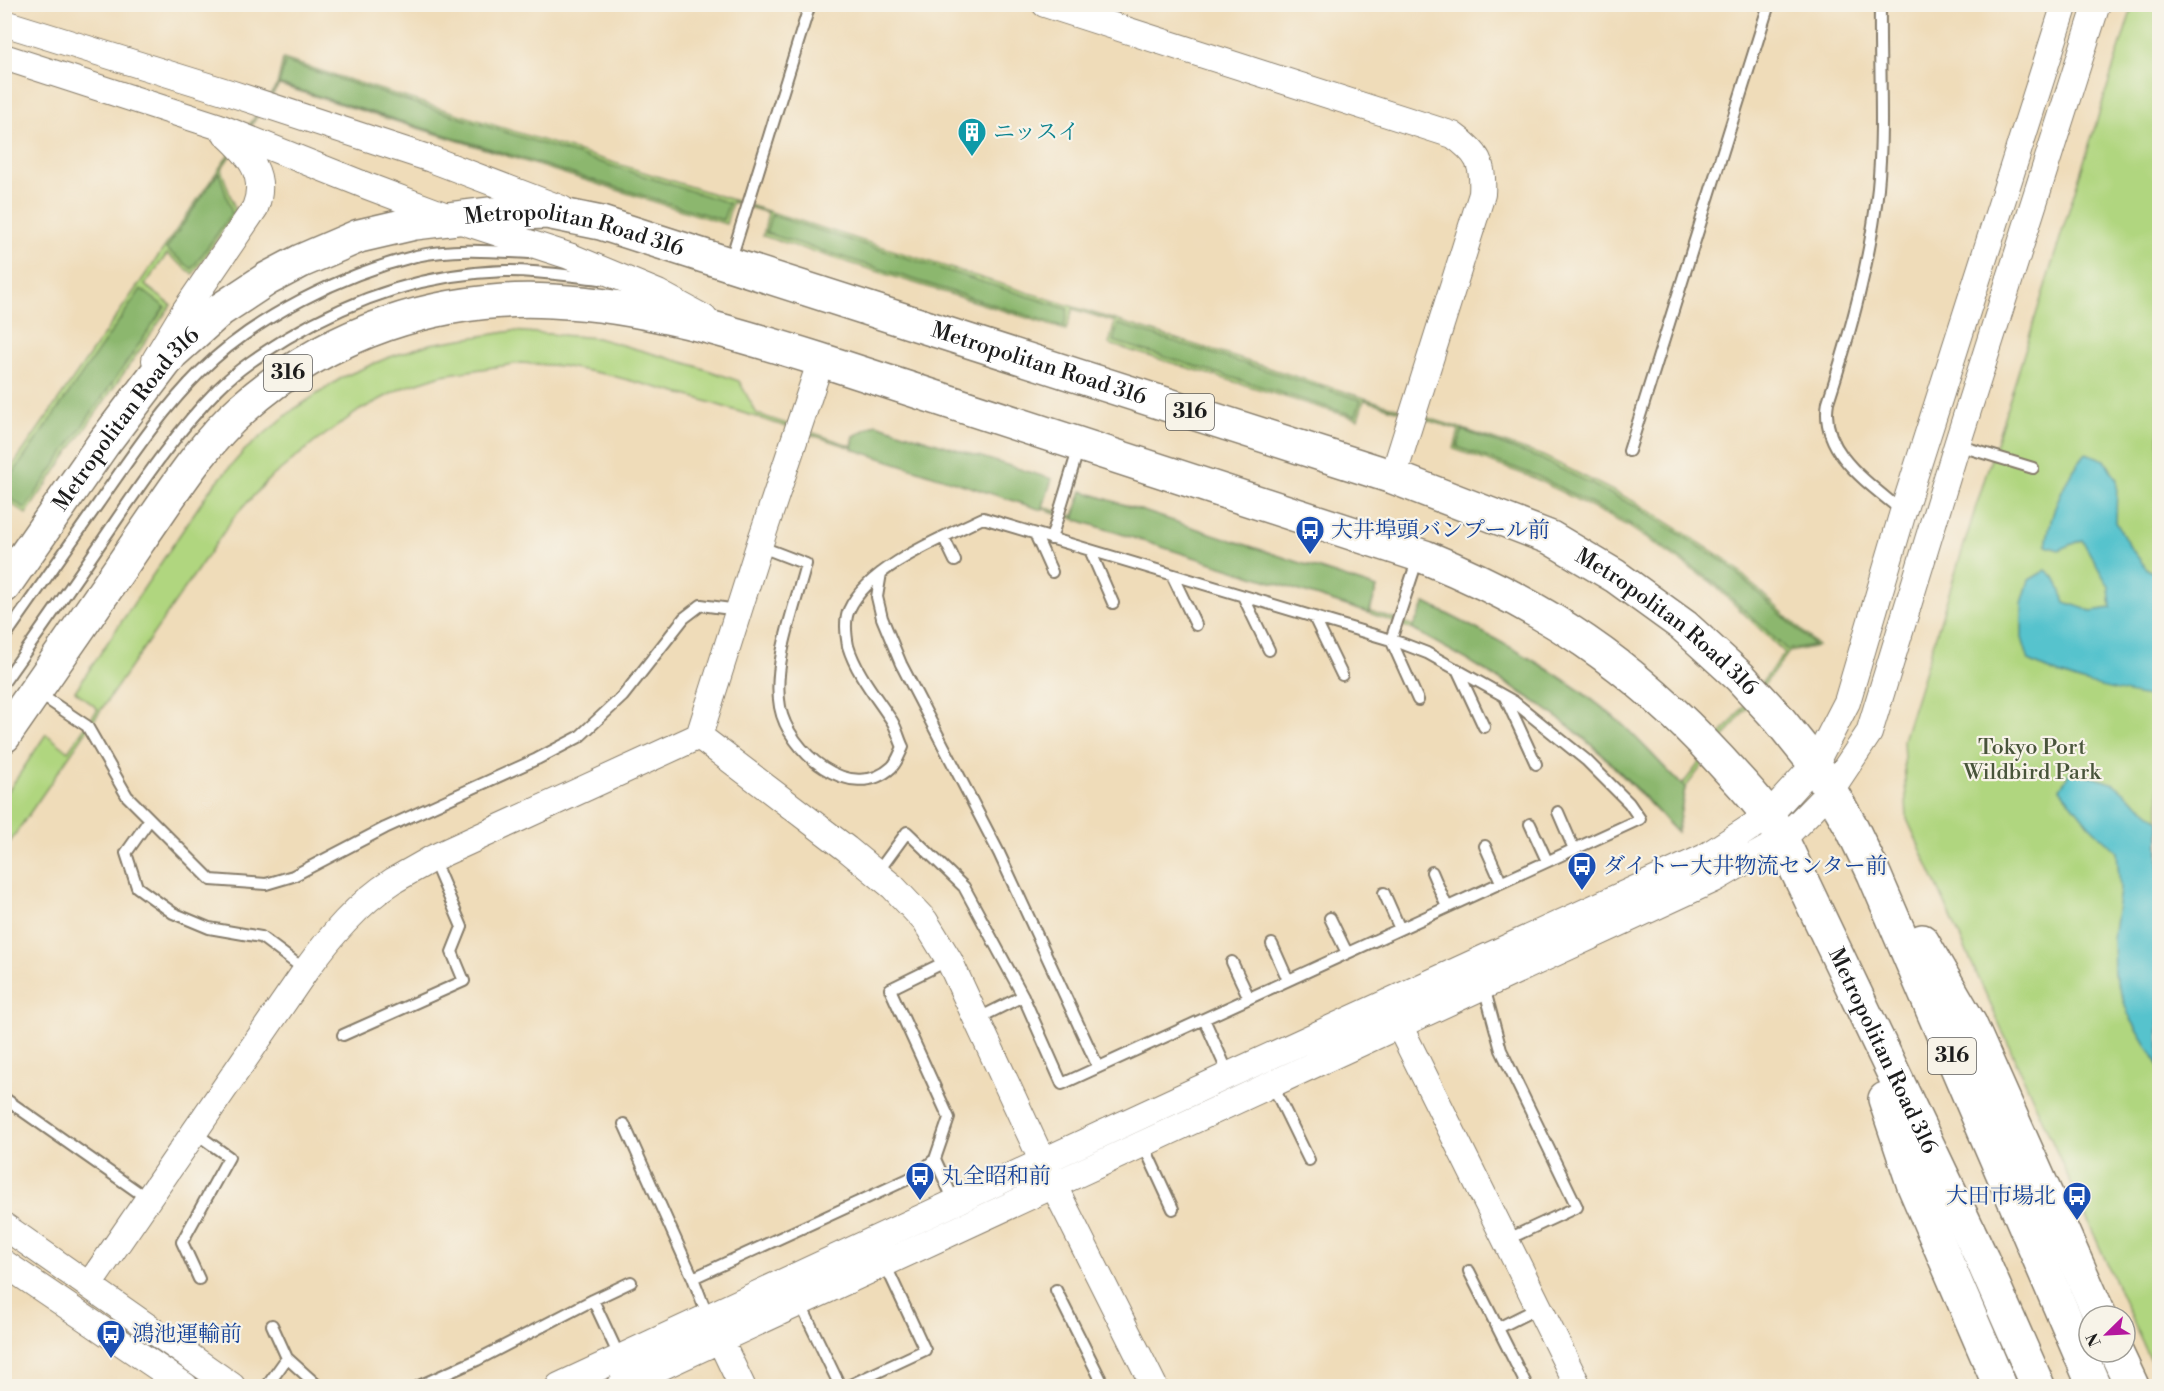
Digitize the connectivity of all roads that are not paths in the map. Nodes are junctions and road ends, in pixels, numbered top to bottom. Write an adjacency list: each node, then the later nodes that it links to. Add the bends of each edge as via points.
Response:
1 (810, 4): 14 (lane)
2 (1045, 4): 7 (street)
3 (1769, 4): 21 (lane)
4 (1880, 4): 24 (lane, via 1880,149 1874,216 1858,303 1826,417 1830,437 1844,458)
5 (2065, 4): 24 (street)
6 (2097, 4): 20 (street)
7 (1086, 11): 23 (street, via 1453,135 1478,159 1483,174 1482,194)
8 (4, 23): 12 (street, via 431,159)
9 (4, 57): 10 (street)
10 (217, 126): 11 (street); 18 (street, via 246,152 256,169 260,196)
11 (452, 218): 12 (main road, Metropolitan Road 316 / 316, via 547,212); 13 (street); 18 (main road, Metropolitan Road 316 / 316, via 359,236 252,288 220,310 172,353)
12 (601, 224): 14 (main road, Metropolitan Road 316 / 316)
13 (569, 256): 15 (street); 41 (lane, via 500,251 450,251 417,256 358,274 308,296 249,332 202,370 162,415)
14 (729, 266): 23 (main road, Metropolitan Road 316 / 316)
15 (627, 281): 16 (street); 46 (lane, via 508,270 422,280 366,297 320,318 263,352 219,388 181,431)
16 (734, 333): 17 (main road, Metropolitan Road 316 / 316); 47 (main road, Metropolitan Road 316 / 316, via 596,305 514,301 406,317 334,346 281,378 240,410 205,450)
17 (821, 360): 19 (main road, Metropolitan Road 316 / 316); 28 (street)
18 (103, 444): 35 (main road, Metropolitan Road 316 / 316)
19 (1080, 444): 27 (lane); 30 (main road, Metropolitan Road 316 / 316)
20 (1957, 445): 22 (lane); 54 (street, via 1869,733)
21 (1629, 451)
22 (2033, 468)
23 (1393, 477): 54 (main road, Metropolitan Road 316 / 316, via 1551,538 1615,576 1684,626 1740,677)
24 (1903, 512): 54 (street)
25 (1035, 534): 26 (lane, via 983,518); 27 (lane); 32 (lane)
26 (944, 537): 31 (lane); 33 (lane)
27 (1051, 539): 29 (lane)
28 (759, 546): 33 (lane, via 806,564 778,672 780,708 790,735 810,758 852,781 880,775 894,766 903,747 894,724 854,659 846,627 856,596); 38 (street)
29 (1090, 550): 34 (lane); 37 (lane)
30 (1419, 555): 42 (lane); 58 (main road, Metropolitan Road 316 / 316, via 1517,599 1630,672 1684,721)
31 (955, 561)
32 (1052, 572)
33 (881, 573): 85 (lane, via 877,597 901,664 999,853)
34 (1172, 575): 36 (lane); 40 (lane)
35 (4, 586)
36 (1243, 596): 39 (lane); 43 (lane)
37 (1113, 603)
38 (738, 610): 52 (street); 56 (lane, via 701,605 684,618 623,696 579,736 293,876 266,884 211,880)
39 (1314, 617): 42 (lane); 45 (lane)
40 (1196, 625)
41 (4, 638)
42 (1391, 640): 44 (lane); 49 (lane)
43 (1269, 650)
44 (1457, 669): 48 (lane); 50 (lane)
45 (1342, 675)
46 (4, 682)
47 (35, 691): 51 (main road, Metropolitan Road 316 / 316); 56 (lane, via 87,726 127,796)
48 (1505, 696): 53 (lane); 60 (lane, via 1586,760 1640,819)
49 (1418, 700)
50 (1484, 728)
51 (4, 736)
52 (699, 736): 61 (street); 64 (street)
53 (1536, 764)
54 (1823, 777): 58 (street); 65 (main road, Metropolitan Road 316 / 316)
55 (1558, 812): 60 (lane)
56 (150, 819): 75 (lane, via 126,853 137,887 173,913 209,928 261,937)
57 (1530, 824): 62 (lane)
58 (1775, 828): 76 (main road, Metropolitan Road 316 / 316); 78 (street, via 1715,879); 86 (street)
59 (1485, 846): 66 (lane)
60 (1575, 849): 62 (lane)
61 (433, 858): 75 (street, via 358,908 328,939); 84 (lane, via 462,927 452,952 464,981)
62 (1547, 861): 66 (lane)
63 (1432, 872): 68 (lane)
64 (876, 873): 73 (street, via 925,921); 79 (lane, via 907,832 964,887)
65 (1874, 874): 111 (main road, via 1908,918 1970,1024); 136 (main road, Metropolitan Road 316 / 316)
66 (1501, 882): 68 (lane)
67 (1384, 893): 70 (lane)
68 (1447, 907): 70 (lane)
69 (1330, 918): 72 (lane)
70 (1400, 929): 72 (lane)
71 (1272, 944): 77 (lane)
72 (1347, 953): 77 (lane)
73 (950, 960): 81 (street); 92 (lane, via 890,989 949,1118)
74 (1232, 962): 80 (lane)
75 (306, 970): 90 (street)
76 (1845, 974): 134 (main road, via 1914,1186); 135 (main road, Metropolitan Road 316 / 316, via 1982,1259)
77 (1288, 980): 80 (lane)
78 (1483, 985): 83 (street); 100 (lane, via 1500,1050 1577,1207)
79 (1023, 996): 81 (lane); 85 (lane, via 1062,1084)
80 (1248, 998): 82 (lane)
81 (977, 1019): 94 (street)
82 (1204, 1019): 85 (lane); 86 (lane)
83 (1399, 1025): 87 (street); 100 (street)
84 (343, 1035)
85 (1098, 1067)
86 (1229, 1075): 94 (street)
87 (1272, 1084): 91 (street); 93 (lane)
88 (4, 1098): 96 (lane)
89 (624, 1124): 104 (lane)
90 (194, 1132): 96 (street); 105 (lane, via 229,1157 182,1242)
91 (1143, 1144): 95 (street); 98 (lane)
92 (935, 1159): 97 (lane); 104 (lane, via 917,1175)
93 (1309, 1160)
94 (1043, 1162): 95 (street); 97 (street)
95 (1054, 1186): 102 (street); 131 (street)
96 (148, 1199): 107 (street)
97 (955, 1203): 113 (street)
98 (1173, 1209)
99 (4, 1226): 107 (street)
100 (1506, 1240): 112 (street)
101 (4, 1263): 120 (street)
102 (885, 1264): 110 (street); 129 (lane, via 925,1350)
103 (1469, 1270): 115 (lane)
104 (693, 1278): 113 (lane)
105 (199, 1279)
106 (631, 1282): 109 (lane)
107 (89, 1285): 121 (street)
108 (1056, 1290): 130 (lane)
109 (593, 1299): 118 (lane); 124 (lane)
110 (800, 1303): 116 (street); 128 (lane)
111 (2095, 1304)
112 (1539, 1308): 115 (lane); 133 (street)
113 (708, 1318): 118 (street)
114 (272, 1325): 117 (lane)
115 (1498, 1328): 132 (lane)
116 (720, 1340): 126 (street); 127 (street)
117 (286, 1358): 122 (lane); 123 (lane)
118 (620, 1358): 125 (street)
119 (2122, 1364): 137 (main road)
120 (185, 1386)
121 (232, 1386)
122 (267, 1386)
123 (318, 1386)
124 (419, 1386)
125 (559, 1386)
126 (620, 1386)
127 (742, 1386)
128 (840, 1386)
129 (848, 1386)
130 (1104, 1386)
131 (1154, 1386)
132 (1527, 1386)
133 (1578, 1386)
134 (2000, 1386)
135 (2038, 1386)
136 (2094, 1386)
137 (2132, 1386)

